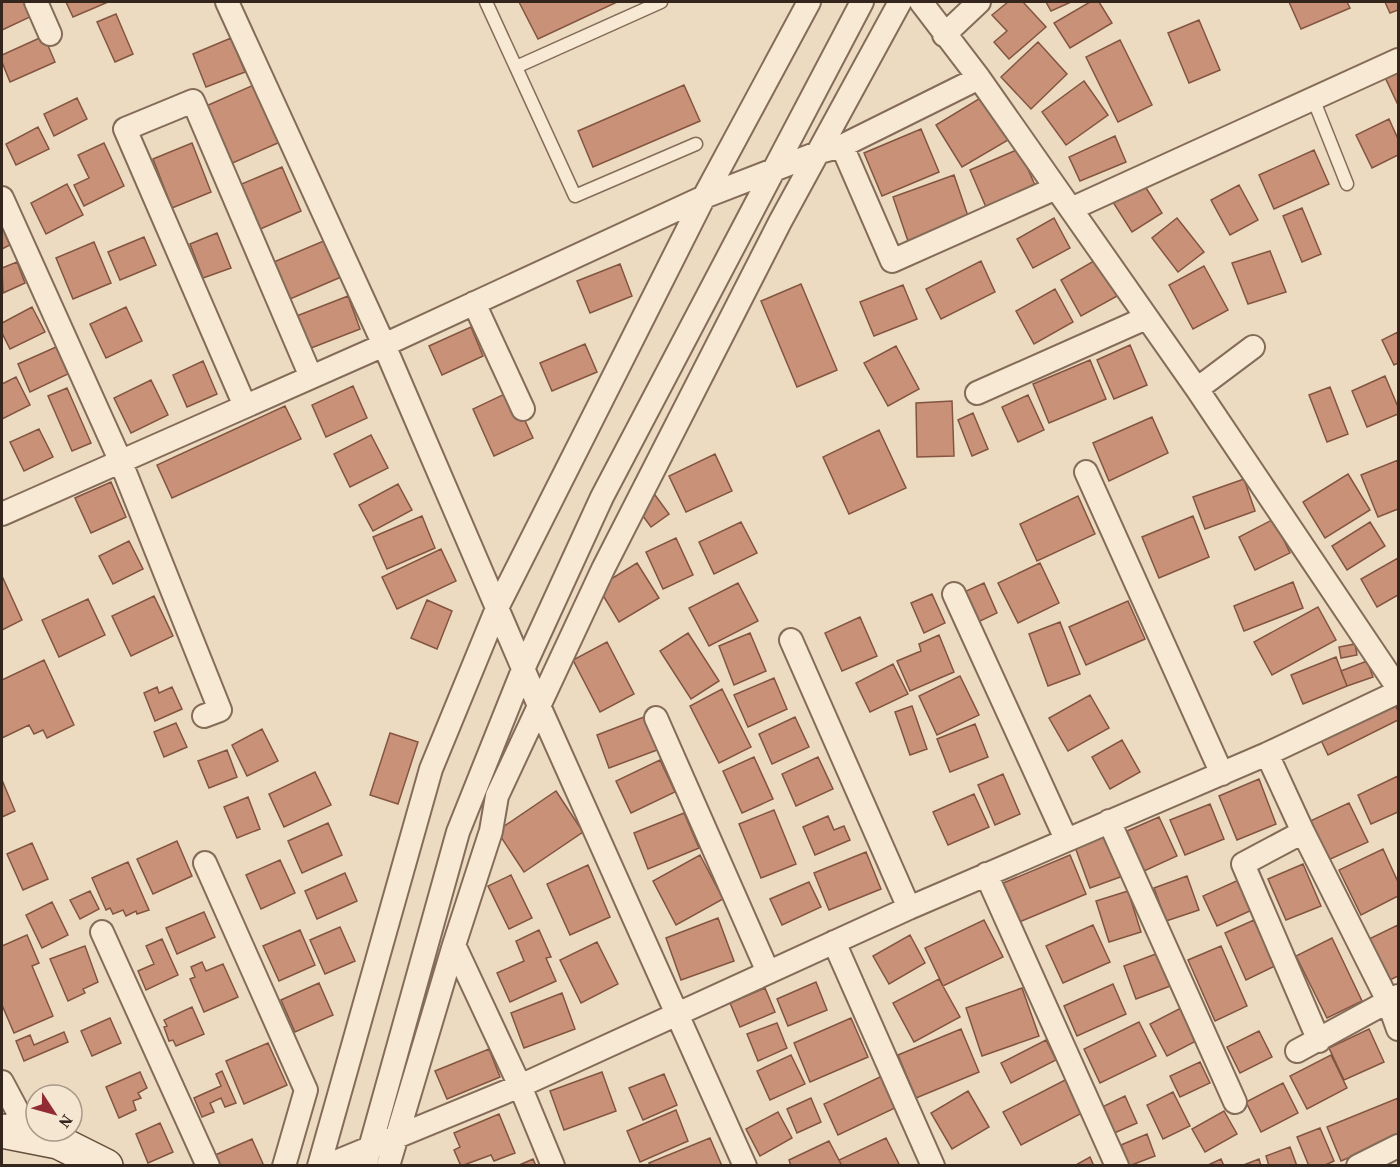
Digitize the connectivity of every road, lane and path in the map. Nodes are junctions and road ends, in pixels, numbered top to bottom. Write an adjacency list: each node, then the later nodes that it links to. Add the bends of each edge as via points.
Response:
1 (36, 2): 10 (street)
2 (227, 2): 27 (street)
3 (486, 2): 13 (lane)
4 (661, 2): 13 (lane)
5 (809, 2): 22 (street)
6 (862, 2): 19 (street)
7 (900, 2): 18 (street)
8 (921, 2): 11 (street)
9 (979, 2): 11 (street)
10 (50, 34)
11 (944, 35): 14 (street)
12 (1398, 60): 15 (street)
13 (516, 67): 16 (lane, via 575,196)
14 (979, 78): 17 (street); 21 (street)
15 (1314, 100): 20 (lane); 24 (street)
16 (696, 144)
17 (842, 146): 18 (street); 21 (street, via 892,261)
18 (820, 152): 19 (street); 42 (street, via 780,222 609,558)
19 (771, 171): 22 (street); 40 (street, via 602,497)
20 (1347, 184)
21 (1056, 188): 24 (street)
22 (704, 197): 25 (street); 38 (street)
23 (2, 198): 34 (street)
24 (1071, 209): 26 (street)
25 (474, 303): 27 (street); 33 (street)
26 (1146, 318): 30 (street); 31 (street)
27 (384, 345): 29 (street); 38 (street)
28 (1253, 347): 30 (street)
29 (311, 377): 32 (street); 32 (street, via 193,101 125,129)
30 (1197, 389): 41 (street)
31 (977, 393)
32 (245, 406): 34 (street)
33 (523, 409)
34 (120, 460): 36 (street); 43 (street, via 220,710)
35 (1086, 472): 46 (street)
36 (2, 514)
37 (954, 594): 49 (street)
38 (498, 606): 40 (street); 72 (street, via 431,770)
39 (791, 640): 52 (street)
40 (524, 667): 42 (street); 68 (street, via 458,832)
41 (1398, 690): 45 (street)
42 (540, 708): 55 (street, via 497,796 491,831); 58 (street)
43 (204, 716)
44 (656, 718): 56 (street)
45 (1267, 754): 46 (street); 48 (street)
46 (1222, 774): 47 (street)
47 (1109, 821): 49 (street); 64 (street)
48 (1302, 832): 57 (street); 60 (street, via 1244,864)
49 (1066, 839): 51 (street)
50 (206, 862): 71 (street, via 306,1090)
51 (986, 874): 52 (street); 78 (street)
52 (909, 908): 54 (street)
53 (102, 933): 70 (street)
54 (834, 942): 56 (street); 77 (street)
55 (454, 945): 63 (street); 66 (street)
56 (768, 972): 58 (street)
57 (1393, 998): 59 (street); 60 (street)
58 (679, 1013): 63 (street); 76 (street)
59 (1398, 1029)
60 (1319, 1041): 61 (street)
61 (1297, 1051)
62 (2, 1082): 65 (street, via 18,1112)
63 (520, 1086): 66 (street); 75 (street)
64 (1235, 1102)
65 (8, 1132): 69 (street, via 58,1142)
66 (399, 1134): 68 (street); 74 (street)
67 (1398, 1146): 79 (street)
68 (368, 1157): 73 (street)
69 (106, 1166)
70 (208, 1166)
71 (284, 1166)
72 (319, 1166)
73 (326, 1166)
74 (388, 1166)
75 (553, 1166)
76 (745, 1166)
77 (933, 1166)
78 (1117, 1166)
79 (1358, 1166)

